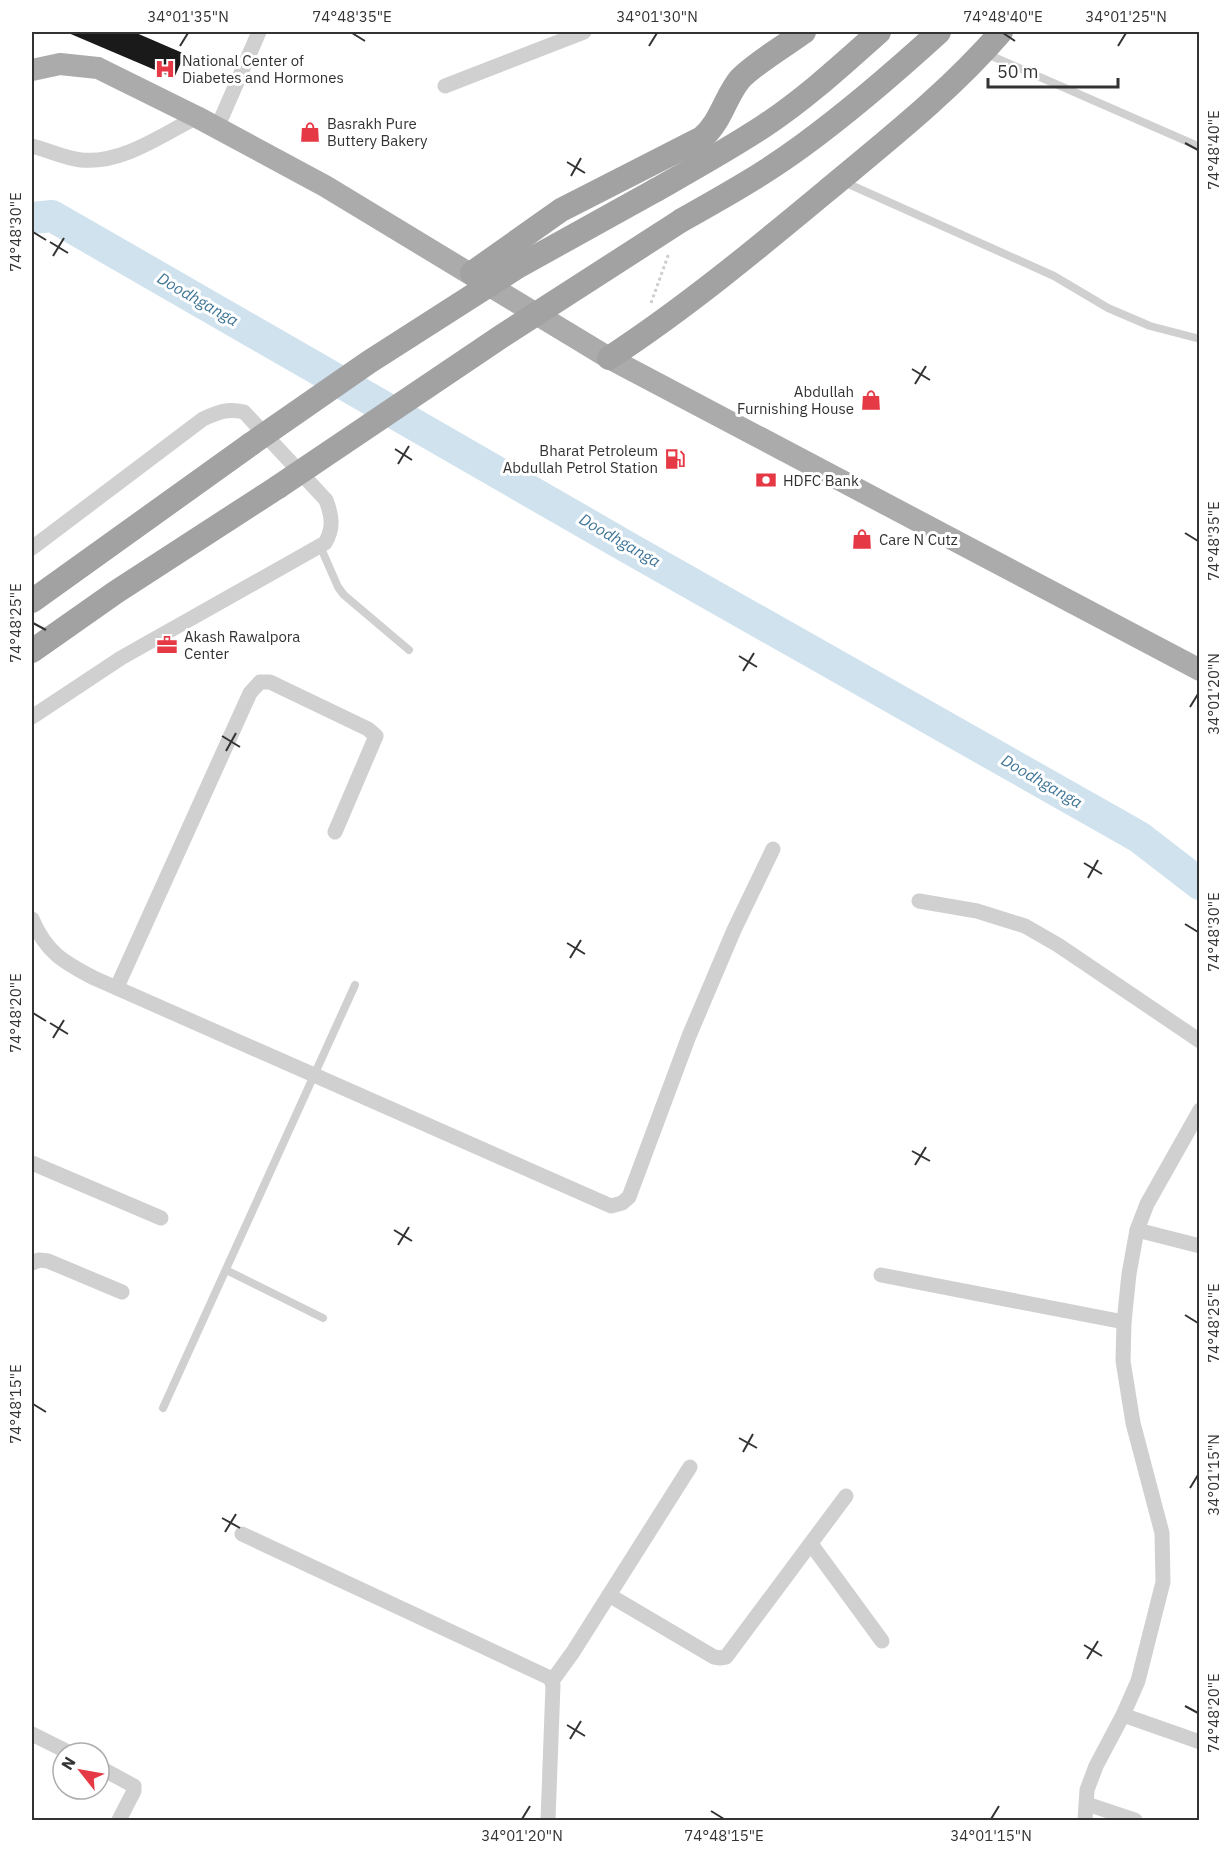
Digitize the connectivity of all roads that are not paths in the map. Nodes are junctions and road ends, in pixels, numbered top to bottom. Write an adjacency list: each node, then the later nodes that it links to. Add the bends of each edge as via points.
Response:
1 (259, 32): 11 (street)
2 (584, 32): 9 (street)
3 (804, 32): 15 (highway, via 742,77 714,126 702,138 561,210)
4 (879, 32): 20 (highway, bridge, via 766,125 519,266 369,362)
5 (939, 32): 22 (highway, bridge, via 801,146 502,336)
6 (1001, 32): 7 (highway)
7 (983, 52): 13 (lane); 14 (highway, via 910,122)
8 (32, 70): 10 (main road, via 60,64 98,68)
9 (445, 86)
10 (197, 117): 11 (main road); 12 (street, via 127,153 105,159 81,160)
11 (217, 128): 15 (main road, via 326,186)
12 (32, 147)
13 (1200, 147)
14 (839, 180): 16 (lane, via 1054,276 1128,317); 17 (highway, via 654,328)
15 (472, 273): 17 (main road)
16 (1200, 339)
17 (609, 358): 23 (main road)
18 (320, 546): 19 (street, via 332,526 326,500 244,412 232,409 204,419); 21 (lane, via 344,595); 24 (street, via 122,658)
19 (32, 548)
20 (32, 601)
21 (408, 650)
22 (32, 651)
23 (1200, 670)
24 (32, 717)
25 (335, 832): 30 (street, via 376,736 374,732 270,682 260,682 250,693)
26 (772, 849): 32 (street, via 689,1036 629,1197 621,1203 602,1203)
27 (919, 901): 31 (street, via 976,911 1025,927)
28 (32, 920): 30 (street, via 55,956)
29 (355, 985): 32 (lane)
30 (117, 987): 32 (street)
31 (1200, 1041)
32 (313, 1075): 39 (lane)
33 (1200, 1110): 36 (street, via 1160,1178)
34 (32, 1163): 35 (street)
35 (161, 1218)
36 (1137, 1230): 37 (street); 43 (street)
37 (1200, 1246)
38 (32, 1263): 41 (street, via 48,1261)
39 (226, 1270): 42 (lane); 44 (lane)
40 (881, 1275): 43 (street)
41 (122, 1292)
42 (323, 1318)
43 (1124, 1322): 52 (street, via 1127,1394 1157,1510 1163,1559 1150,1640)
44 (163, 1408)
45 (690, 1467): 49 (street)
46 (846, 1496): 48 (street)
47 (242, 1534): 51 (street, via 541,1672)
48 (811, 1544): 49 (street, via 726,1657 714,1657); 50 (street)
49 (609, 1595): 51 (street)
50 (882, 1641)
51 (552, 1681): 59 (street)
52 (1123, 1715): 54 (street); 57 (street, via 1096,1766 1087,1790)
53 (32, 1734): 55 (street)
54 (1200, 1742)
55 (51, 1744)
56 (111, 1774): 58 (street, via 134,1786)
57 (1087, 1804): 60 (street); 61 (street)
58 (119, 1821)
59 (548, 1821)
60 (1085, 1821)
61 (1136, 1821)

